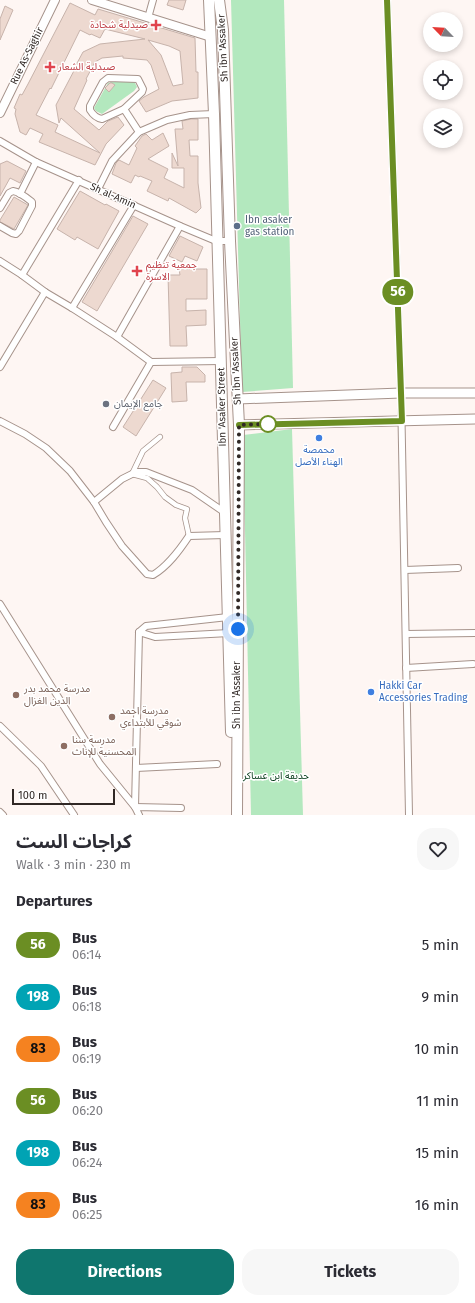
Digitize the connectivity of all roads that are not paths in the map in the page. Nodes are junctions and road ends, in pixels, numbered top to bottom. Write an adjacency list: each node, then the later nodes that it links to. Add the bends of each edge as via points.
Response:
1 (55, 0): 10 (street, Rue As-Saghir)
2 (92, 0): 7 (street)
3 (153, 0): 7 (street)
4 (209, 0): 8 (main road, Ibn 'Asaker Street)
5 (219, 0): 23 (main road, Sh ibn 'Assaker, via 223,30)
6 (387, 0): 32 (street)
7 (148, 18): 8 (street)
8 (211, 37): 11 (main road, Ibn 'Asaker Street)
9 (124, 109): 9 (street, via 102,119 92,114 90,106 105,79 135,78 140,82 142,92); 12 (street)
10 (0, 113)
11 (214, 114): 12 (street, via 175,118); 22 (main road, Ibn 'Asaker Street)
12 (139, 132): 16 (street, via 112,161)
13 (0, 142): 14 (street, Sh al-Amin)
14 (36, 162): 15 (street, Sh al-Amin); 17 (street)
15 (79, 180): 16 (street, Sh al-Amin); 25 (street)
16 (98, 189): 18 (street, Sh al-Amin)
17 (20, 194): 19 (street, via 13,191); 21 (street, via 32,202 32,206 16,234)
18 (134, 205): 20 (street, Sh al-Amin); 27 (street)
19 (0, 208)
20 (180, 226): 22 (street, Sh al-Amin); 28 (street)
21 (1, 229)
22 (216, 241): 23 (street, Sh al-Amin); 29 (main road, Ibn 'Asaker Street)
23 (230, 241): 34 (main road, Sh ibn 'Assaker)
24 (0, 261): 25 (street)
25 (22, 275): 26 (street)
26 (45, 292): 27 (street); 31 (street)
27 (72, 308): 28 (street)
28 (117, 337): 30 (street)
29 (221, 361): 30 (street); 43 (main road, Ibn 'Asaker Street)
30 (151, 362): 39 (street)
31 (0, 366)
32 (401, 393): 33 (main road); 34 (main road); 37 (street)
33 (475, 393)
34 (238, 399): 38 (main road, Sh ibn 'Assaker)
35 (475, 419): 37 (main road)
36 (0, 421): 42 (street, via 46,448 70,471)
37 (402, 421): 38 (main road); 47 (street)
38 (239, 425): 66 (main road, Sh ibn 'Assaker)
39 (113, 427)
40 (160, 437): 41 (street, via 143,451)
41 (132, 474): 42 (street); 43 (street, via 146,472 192,490); 45 (street, via 147,478 176,505 187,509 185,518)
42 (94, 502): 45 (street, via 122,546 147,574 159,572 176,556)
43 (224, 512): 44 (main road, Ibn 'Asaker Street)
44 (225, 535): 45 (street); 49 (main road, Ibn 'Asaker Street)
45 (189, 536)
46 (458, 568): 47 (street)
47 (405, 570): 53 (street)
48 (0, 604): 59 (street, via 100,764)
49 (228, 617): 50 (street, via 146,626); 51 (main road, Ibn 'Asaker Street)
50 (139, 632): 51 (street, via 155,637); 58 (street)
51 (229, 633): 65 (main road, Ibn 'Asaker Street)
52 (475, 633): 53 (street)
53 (406, 634): 55 (street)
54 (474, 664): 55 (street)
55 (406, 668): 67 (street)
56 (0, 726): 63 (street, via 41,766)
57 (217, 764): 58 (street)
58 (136, 768): 59 (street)
59 (135, 807): 60 (street); 64 (street)
60 (181, 808)
61 (0, 812): 62 (street)
62 (3, 815)
63 (74, 815)
64 (139, 815)
65 (232, 815)
66 (237, 815)
67 (409, 815)

